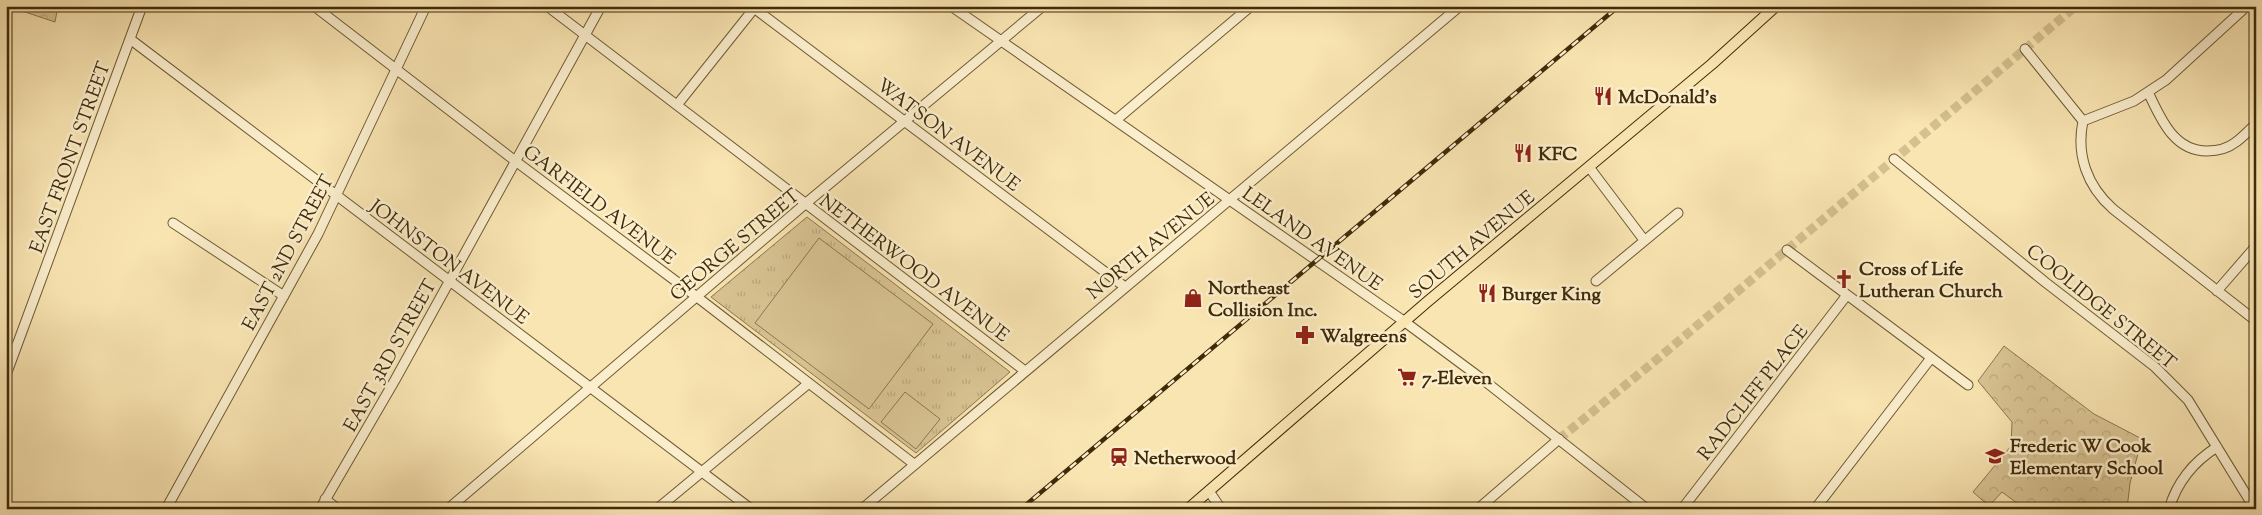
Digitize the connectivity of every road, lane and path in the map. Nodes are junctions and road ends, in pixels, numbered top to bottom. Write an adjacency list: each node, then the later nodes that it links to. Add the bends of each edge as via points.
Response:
1 (142, 6): 14 (street, EAST FRONT STREET)
2 (314, 6): 17 (street, GARFIELD AVENUE)
3 (426, 6): 17 (street, EAST 2ND STREET)
4 (547, 6): 13 (street, NETHERWOOD AVENUE)
5 (602, 6): 13 (street, EAST 3RD STREET)
6 (952, 6): 15 (street, LELAND AVENUE)
7 (1043, 6): 15 (street, GEORGE STREET)
8 (1251, 6): 20 (street)
9 (1460, 6): 28 (street, NORTH AVENUE)
10 (1776, 6): 26 (main road, SOUTH AVENUE)
11 (2247, 6): 18 (street, via 2166,80)
12 (755, 7): 19 (street); 22 (street, WATSON AVENUE)
13 (585, 35): 19 (street, NETHERWOOD AVENUE); 25 (street, EAST 3RD STREET)
14 (130, 39): 27 (street, JOHNSTON AVENUE); 46 (street, EAST FRONT STREET)
15 (1002, 40): 20 (street, LELAND AVENUE); 22 (street, GEORGE STREET)
16 (2025, 49): 21 (street)
17 (397, 69): 25 (street, GARFIELD AVENUE); 27 (street, EAST 2ND STREET)
18 (2148, 92): 21 (street); 23 (street, via 2169,132 2193,149 2212,151 2227,148)
19 (677, 104): 29 (street, NETHERWOOD AVENUE)
20 (1116, 120): 28 (street, LELAND AVENUE)
21 (2083, 121): 38 (street, via 2081,147 2084,165 2100,197)
22 (905, 122): 29 (street, GEORGE STREET); 37 (street, WATSON AVENUE)
23 (2256, 124)
24 (1894, 159): 51 (street, COOLIDGE STREET, via 2155,367 2188,400)
25 (516, 162): 36 (street, EAST 3RD STREET); 41 (street, GARFIELD AVENUE)
26 (1589, 167): 32 (street); 43 (main road, SOUTH AVENUE)
27 (336, 196): 36 (street, JOHNSTON AVENUE); 40 (street, EAST 2ND STREET)
28 (1231, 200): 37 (street, NORTH AVENUE); 43 (street, LELAND AVENUE)
29 (805, 204): 41 (street, GEORGE STREET); 45 (street, NETHERWOOD AVENUE)
30 (1678, 213): 32 (street)
31 (173, 223): 40 (street)
32 (1644, 240): 35 (street)
33 (2256, 246): 38 (street)
34 (1787, 250): 39 (street)
35 (1596, 280)
36 (449, 281): 49 (street, JOHNSTON AVENUE); 55 (street, EAST 3RD STREET)
37 (1125, 287): 45 (street, NORTH AVENUE)
38 (2217, 291): 42 (street)
39 (1847, 294): 44 (street); 67 (street, RADCLIFF PLACE)
40 (284, 296): 57 (street, EAST 2ND STREET)
41 (698, 297): 47 (street, GARFIELD AVENUE); 49 (street, GEORGE STREET)
42 (2256, 321)
43 (1405, 322): 50 (street, LELAND AVENUE); 54 (main road, SOUTH AVENUE)
44 (1931, 358): 48 (street); 68 (street)
45 (1025, 371): 52 (street, NORTH AVENUE)
46 (6, 375)
47 (809, 383): 52 (street, GARFIELD AVENUE); 53 (street)
48 (1968, 385)
49 (590, 388): 53 (street, JOHNSTON AVENUE); 60 (street, GEORGE STREET)
50 (1559, 440): 56 (street, LELAND AVENUE); 66 (street)
51 (2217, 448): 69 (street, via 2187,473); 70 (street, COOLIDGE STREET)
52 (914, 464): 63 (street, NORTH AVENUE)
53 (701, 472): 61 (street); 62 (street, JOHNSTON AVENUE)
54 (1209, 491): 64 (main road, SOUTH AVENUE); 65 (street)
55 (325, 499): 58 (street, EAST 3RD STREET); 59 (street)
56 (1642, 507)
57 (166, 509)
58 (320, 509)
59 (338, 509)
60 (448, 509)
61 (657, 509)
62 (751, 509)
63 (862, 509)
64 (1188, 509)
65 (1221, 509)
66 (1478, 509)
67 (1682, 509)
68 (1815, 509)
69 (2169, 509)
70 (2255, 509)

